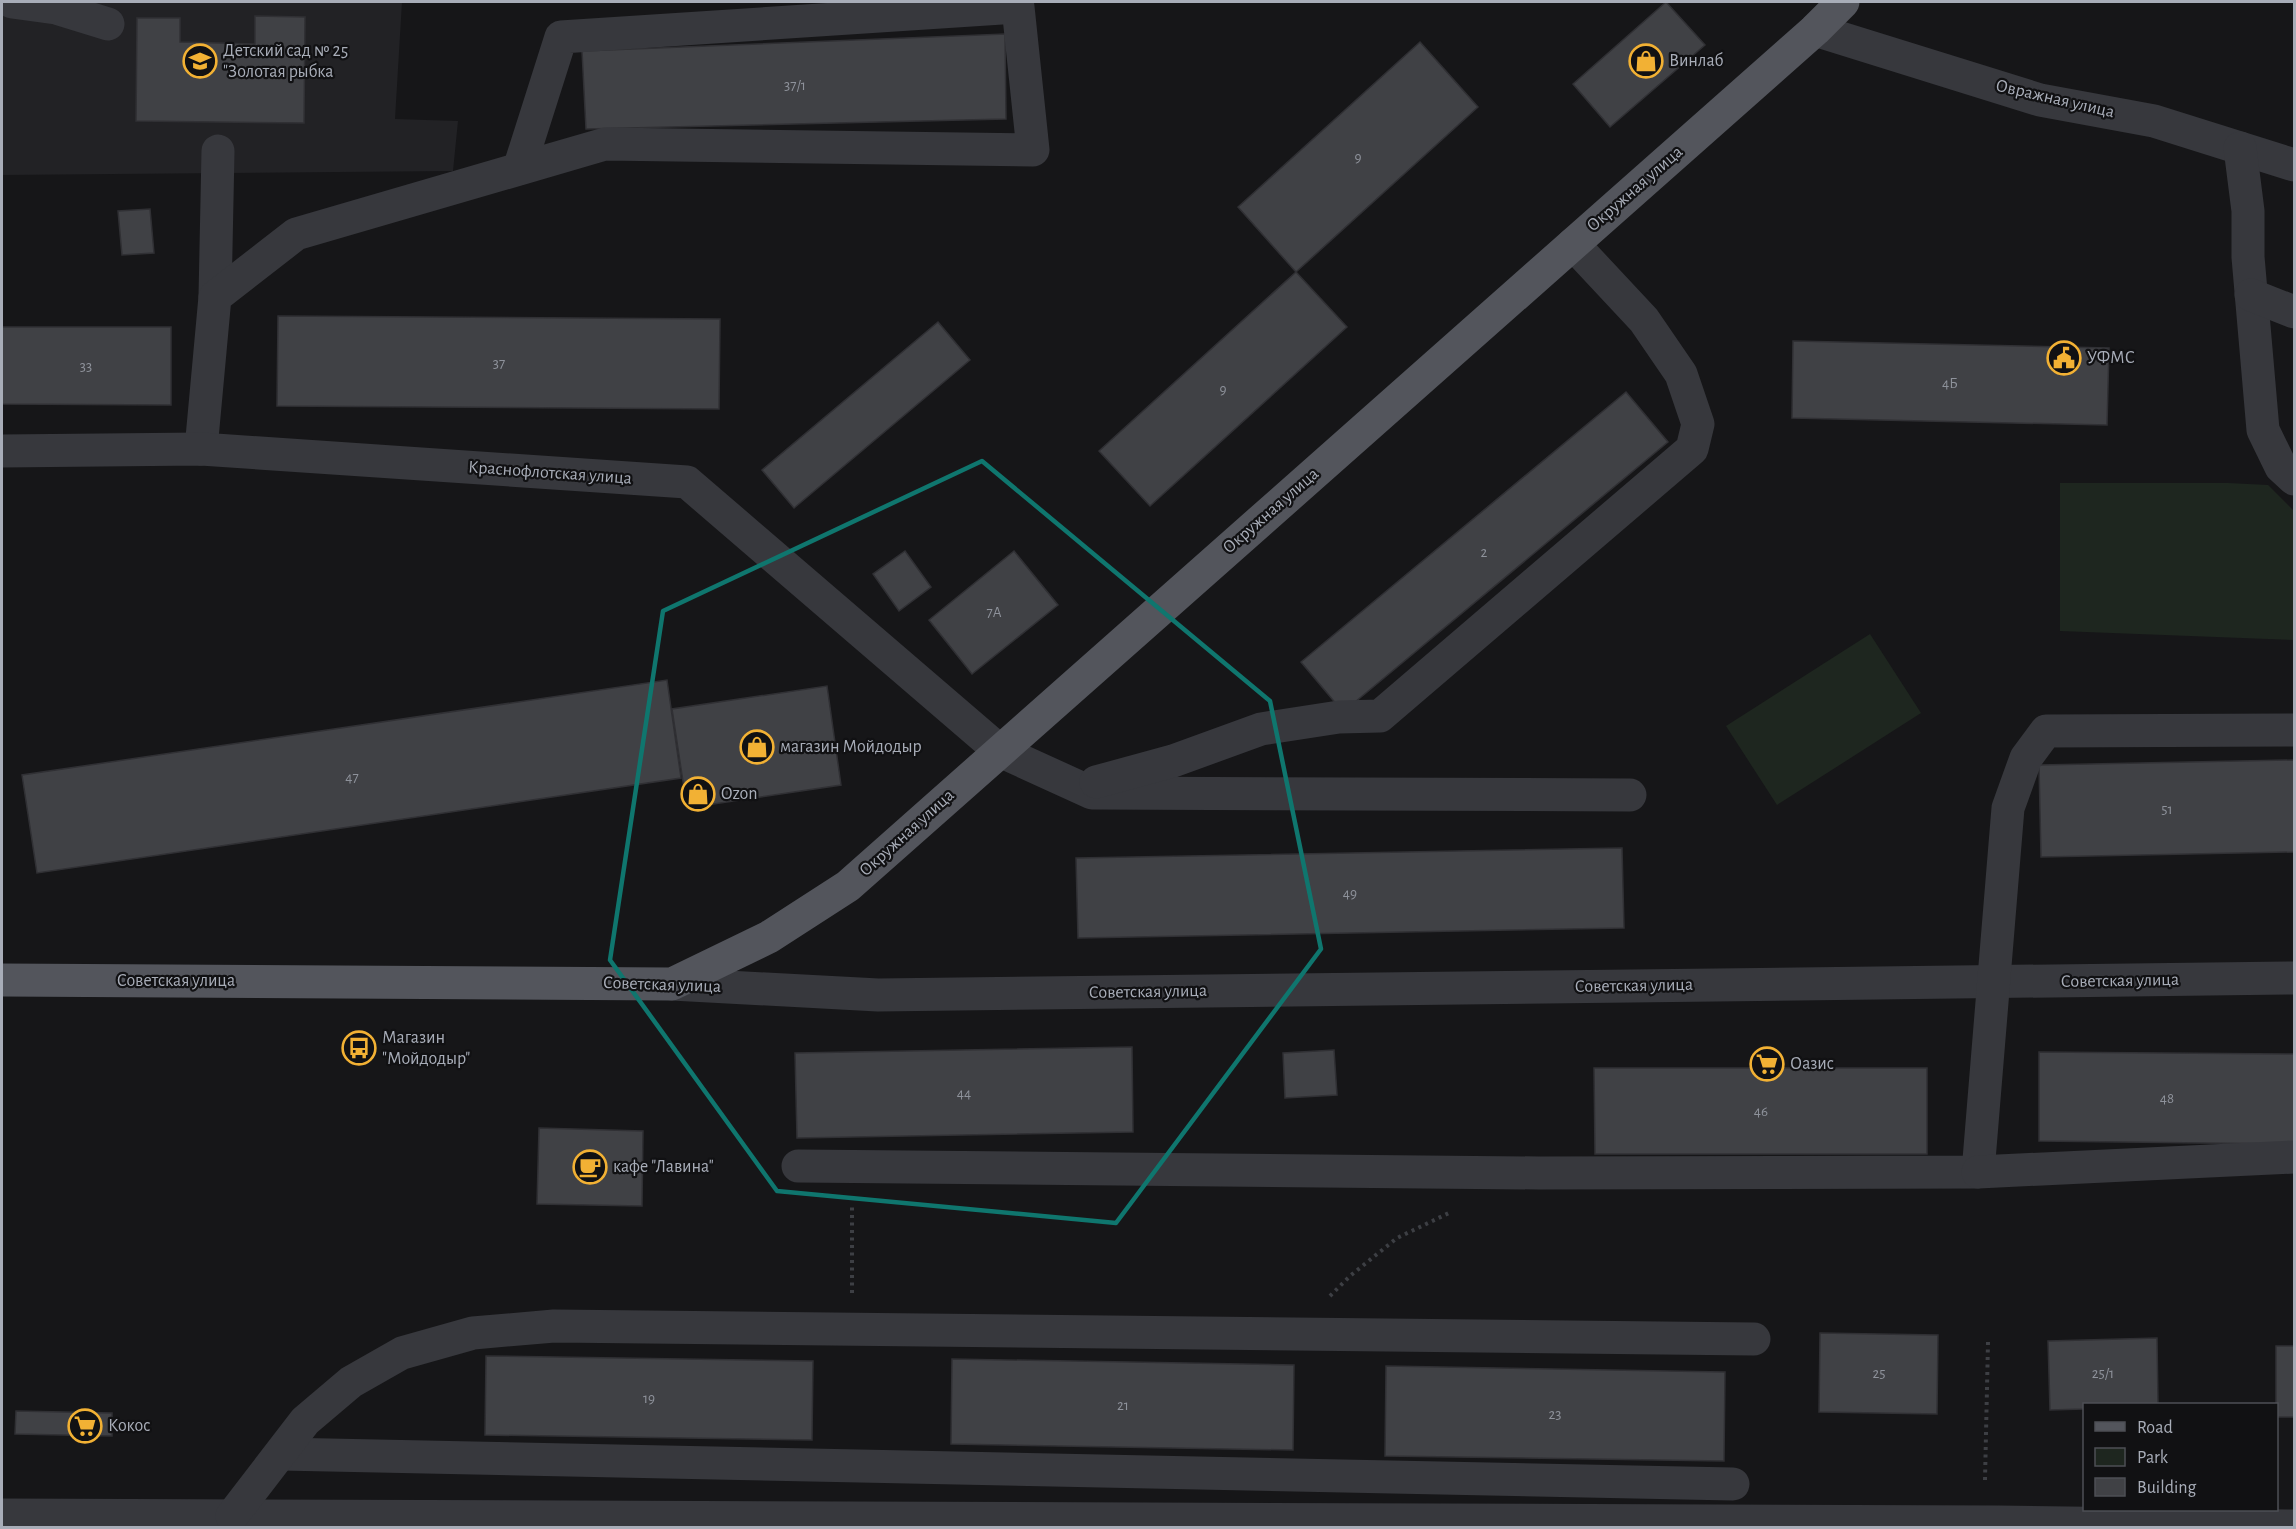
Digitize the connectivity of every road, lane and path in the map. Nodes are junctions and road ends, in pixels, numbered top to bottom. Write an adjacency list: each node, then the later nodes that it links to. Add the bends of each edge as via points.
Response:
1 (12, 2): 3 (street, via 56,8)
2 (1843, 2): 4 (main road, Окружная улица)
3 (108, 24)
4 (1815, 30): 5 (street, Овражная улица, via 2040,100 2154,121); 9 (main road, Окружная улица)
5 (2240, 148): 7 (street, Овражная улица); 10 (street, via 2248,211)
6 (218, 151): 11 (street)
7 (2295, 165)
8 (519, 169): 8 (street, via 605,144 1033,150 1018,7 561,37); 11 (street, via 296,234)
9 (1573, 244): 17 (main road, Окружная улица); 18 (street, via 1644,320 1681,374 1698,424 1692,449 1380,716 1339,717 1261,729 1173,761)
10 (2251, 295): 12 (street); 15 (street, via 2263,430 2281,467)
11 (215, 297): 13 (street)
12 (2295, 312)
13 (201, 449): 14 (street, Краснофлотская улица); 17 (street, Краснофлотская улица, via 687,482)
14 (2, 451)
15 (2295, 479)
16 (2295, 729): 22 (street, via 2046,731 2026,758 2008,808)
17 (1000, 751): 18 (street, Краснофлотская улица); 23 (main road, Окружная улица, via 848,886 769,937)
18 (1081, 786): 19 (street, Краснофлотская улица, via 1092,793)
19 (1630, 795)
20 (2295, 978): 22 (street, Советская улица)
21 (2, 980): 23 (main road, Советская улица)
22 (1994, 982): 23 (street, Советская улица, via 890,995); 27 (street)
23 (672, 984)
24 (2295, 1157): 27 (street)
25 (798, 1166): 26 (street)
26 (852, 1166): 27 (street, via 1539,1173); 29 (path)
27 (1978, 1172)
28 (1458, 1208): 30 (path, via 1397,1238 1350,1276 1316,1309)
29 (852, 1329): 30 (street); 33 (street, via 554,1326 473,1333 402,1353 351,1382 305,1421)
30 (1307, 1334): 31 (street)
31 (1754, 1339)
32 (1988, 1342): 34 (path)
33 (280, 1454): 35 (street); 37 (street)
34 (1984, 1480)
35 (1732, 1484)
36 (2, 1515): 37 (street)
37 (232, 1516): 38 (street)
38 (1998, 1525): 39 (street)
39 (2295, 1526)

